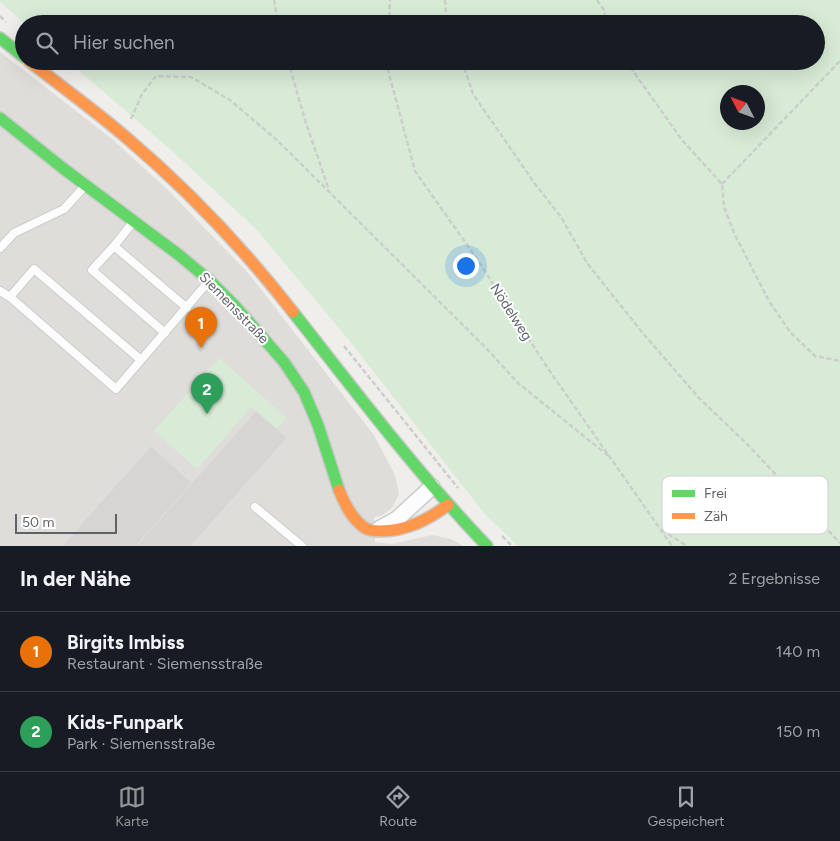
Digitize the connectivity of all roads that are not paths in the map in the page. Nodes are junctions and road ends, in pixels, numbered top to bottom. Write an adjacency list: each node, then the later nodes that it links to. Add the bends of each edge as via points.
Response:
1 (0, 38): 2 (main road)
2 (15, 50)
3 (40, 70): 15 (main road, via 139,148 222,229)
4 (0, 118): 5 (main road, Siemensstraße)
5 (86, 185): 6 (main road, Siemensstraße); 8 (lane, via 64,210 14,233)
6 (135, 221): 7 (lane); 9 (main road, Siemensstraße)
7 (114, 246): 12 (lane); 13 (lane, via 92,270)
8 (0, 248)
9 (210, 281): 12 (lane); 18 (main road, Siemensstraße, via 306,394 345,505)
10 (0, 291): 11 (lane)
11 (10, 297): 14 (lane, via 34,269); 14 (lane, via 116,390)
12 (187, 308): 13 (lane)
13 (165, 333): 14 (lane)
14 (142, 360)
15 (432, 487): 16 (main road); 18 (street)
16 (448, 505): 18 (main road, via 410,528); 20 (main road)
17 (255, 507): 19 (lane)
18 (374, 535)
19 (302, 546)
20 (487, 546)

